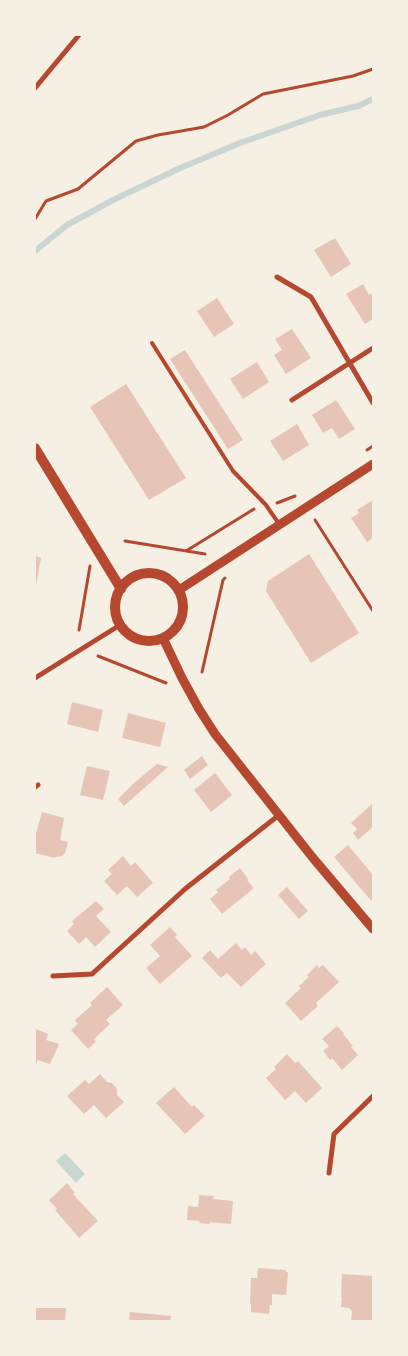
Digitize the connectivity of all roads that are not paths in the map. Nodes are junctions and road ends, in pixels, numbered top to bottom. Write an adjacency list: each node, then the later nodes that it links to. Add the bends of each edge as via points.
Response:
1 (79, 35): 2 (street)
2 (35, 88)
3 (276, 277): 6 (street, via 312,296)
4 (152, 343): 11 (lane, via 233,471 266,505)
5 (373, 348): 6 (street)
6 (350, 363): 7 (street); 8 (street)
7 (292, 400)
8 (373, 403)
9 (35, 448): 12 (main road)
10 (373, 464): 11 (street)
11 (279, 525): 13 (street)
12 (121, 589): 13 (main road, via 128,580 150,573 171,581); 14 (main road, via 116,607)
13 (178, 590): 15 (main road, via 183,601 180,623)
14 (120, 625): 15 (main road, via 134,638 154,641); 16 (street)
15 (163, 638): 17 (street, via 215,734)
16 (35, 678)
17 (279, 815): 18 (street); 19 (street, via 185,889 92,974)
18 (373, 929)
19 (53, 976)
20 (373, 1096): 21 (street, via 334,1134)
21 (329, 1173)

